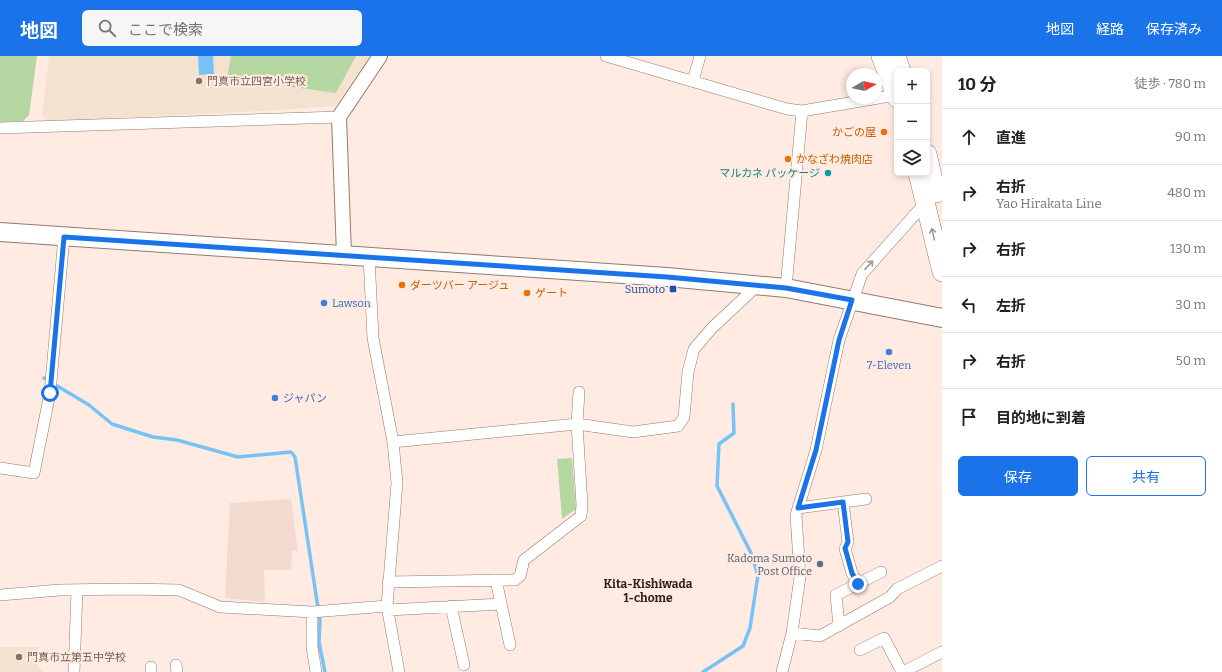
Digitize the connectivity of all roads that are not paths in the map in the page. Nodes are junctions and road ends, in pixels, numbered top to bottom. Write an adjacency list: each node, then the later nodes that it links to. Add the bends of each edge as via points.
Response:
1 (380, 56): 11 (street)
2 (606, 56): 7 (street)
3 (700, 56): 7 (street)
4 (881, 56): 8 (highway)
5 (896, 56): 6 (highway)
6 (900, 68)
7 (693, 81): 10 (street, via 787,109)
8 (894, 92)
9 (894, 97): 10 (street)
10 (802, 111): 24 (street)
11 (339, 117): 12 (street); 20 (street)
12 (0, 128)
13 (930, 162): 15 (highway)
14 (919, 176): 16 (highway)
15 (938, 182): 16 (street); 17 (highway)
16 (926, 204): 22 (highway, one-way to 16); 25 (street, one-way to 16, via 862,274)
17 (942, 216)
18 (0, 232): 19 (main road)
19 (64, 237): 20 (main road); 30 (street, via 50,393 34,474)
20 (344, 256): 21 (main road)
21 (369, 257): 23 (main road); 29 (street, via 373,338)
22 (942, 272)
23 (758, 285): 24 (main road); 28 (street, via 712,328 694,349 688,372 684,417 678,426 633,432)
24 (786, 288): 25 (main road)
25 (852, 300): 26 (main road); 33 (street, via 839,340 816,450)
26 (942, 318)
27 (579, 392): 28 (street)
28 (577, 424): 29 (street); 36 (street, via 581,516 524,560 520,576 515,580)
29 (393, 442): 37 (street, via 397,483)
30 (0, 468)
31 (866, 500): 32 (street)
32 (843, 502): 33 (street); 38 (street, via 848,542 845,548)
33 (798, 508): 46 (street, via 796,515 800,577)
34 (942, 566): 45 (street, via 897,589 890,598)
35 (881, 572): 38 (street)
36 (496, 580): 37 (street); 41 (street)
37 (388, 582): 43 (street)
38 (858, 584): 45 (street, via 836,595)
39 (77, 590): 40 (street); 44 (street, via 179,590 220,607); 51 (street)
40 (0, 596)
41 (502, 604): 42 (street); 47 (street)
42 (451, 606): 43 (street); 50 (street)
43 (387, 608): 44 (street); 53 (street)
44 (312, 612): 52 (street, via 312,647)
45 (839, 626): 46 (street, via 820,636)
46 (792, 633): 54 (street)
47 (510, 645)
48 (860, 650): 55 (street, via 884,638)
49 (942, 652): 55 (street)
50 (464, 665)
51 (74, 672)
52 (316, 672)
53 (398, 672)
54 (782, 672)
55 (902, 672)

